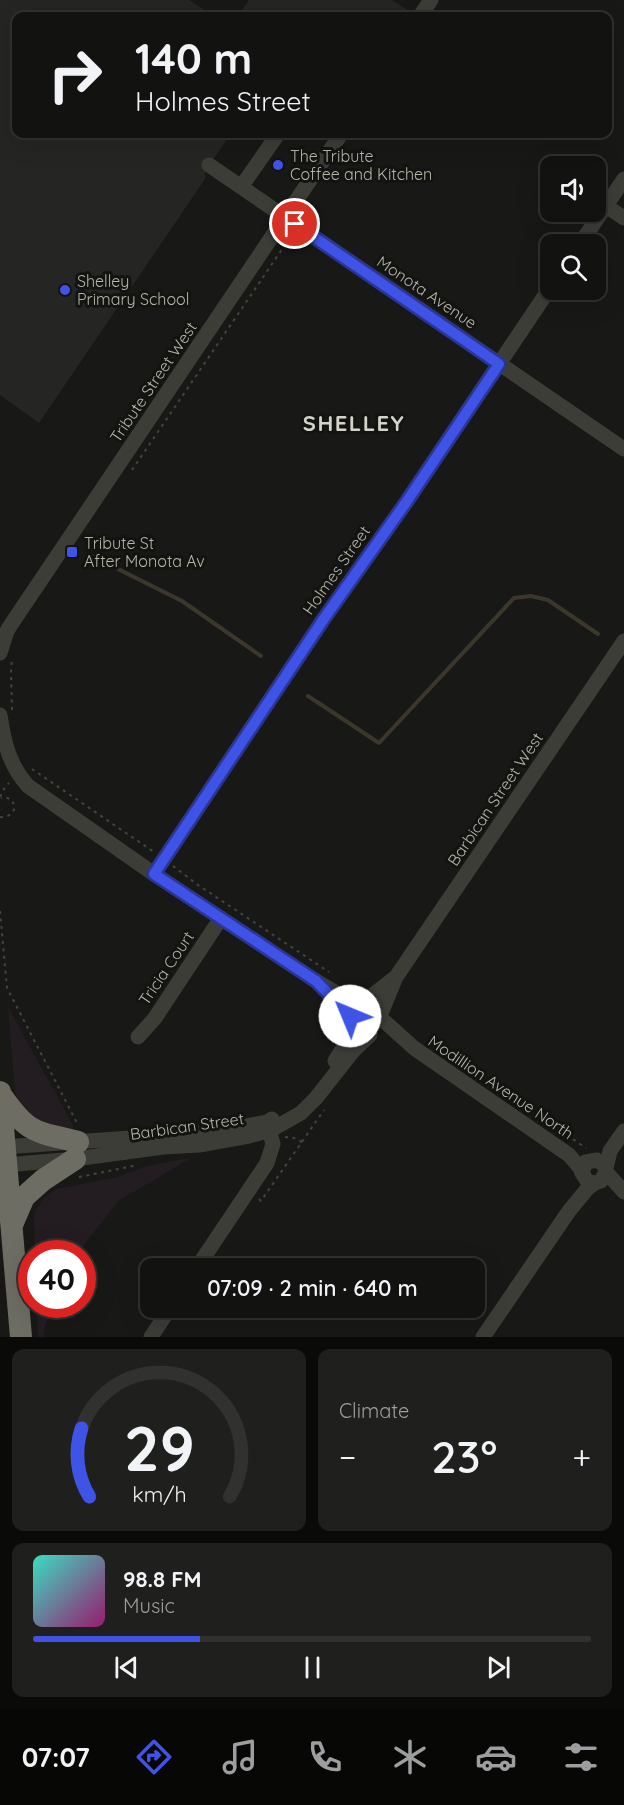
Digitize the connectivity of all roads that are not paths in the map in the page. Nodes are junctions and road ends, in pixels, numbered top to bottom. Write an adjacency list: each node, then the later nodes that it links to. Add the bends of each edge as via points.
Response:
1 (275, 138): 5 (street)
2 (338, 138): 7 (street, Tribute Street West)
3 (209, 165): 5 (street, Monota Avenue)
4 (624, 179): 6 (street)
5 (242, 187): 7 (street, Monota Avenue)
6 (606, 206): 8 (street)
7 (286, 217): 10 (street, Monota Avenue); 13 (street, Tribute Street West, via 12,622 7,631)
8 (624, 218)
9 (542, 300): 10 (street, Holmes Street)
10 (499, 364): 11 (street, Monota Avenue); 15 (street, Holmes Street)
11 (624, 449)
12 (624, 641): 17 (street, Barbican Street West)
13 (7, 653)
14 (6, 717): 15 (street, via 3,740 18,776)
15 (154, 874): 16 (street)
16 (221, 918): 18 (street); 20 (street, Tricia Court, via 155,1018)
17 (396, 978): 18 (street, Barbican Street West); 19 (street, Barbican Street West)
18 (356, 1012): 19 (street, via 374,1004); 19 (street, via 357,1032 365,1036); 22 (street, Barbican Street, via 343,1048 318,1084)
19 (378, 1025): 22 (street, Barbican Street, via 301,1113); 26 (street, Modillion Avenue North, via 569,1155 585,1161)
20 (138, 1037)
21 (0, 1093): 24 (highway, via 27,1127); 25 (highway)
22 (269, 1126): 24 (street, Barbican Street); 28 (street, via 273,1144 267,1163)
23 (624, 1131): 26 (street)
24 (76, 1143): 25 (street, Barbican Street); 27 (highway, via 24,1197)
25 (5, 1156): 27 (highway)
26 (595, 1172): 32 (street, via 588,1188)
27 (12, 1226): 30 (highway)
28 (203, 1258)
29 (163, 1318): 31 (street)
30 (21, 1337)
31 (151, 1337)
32 (483, 1337)

